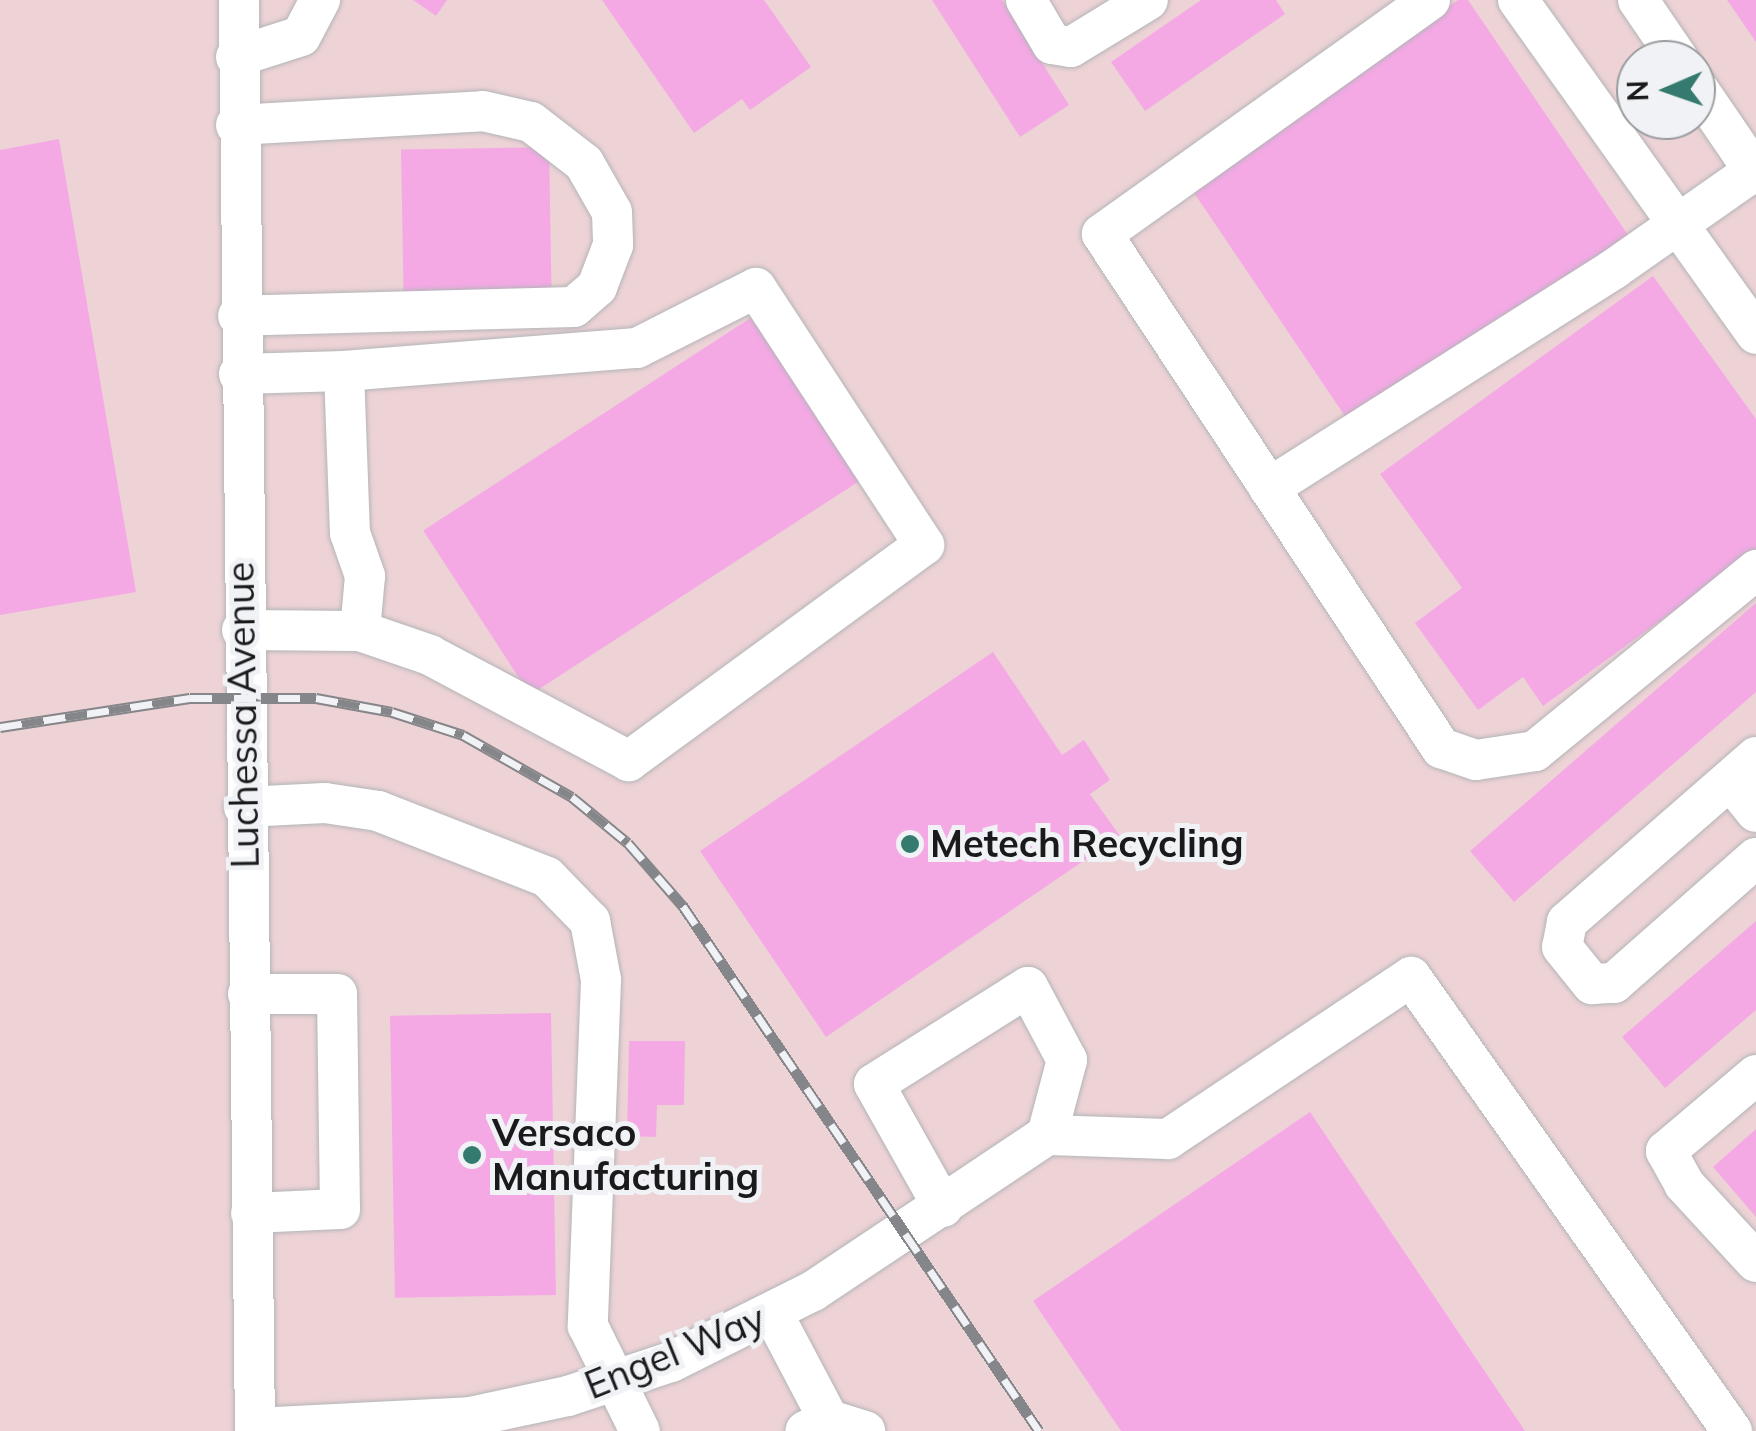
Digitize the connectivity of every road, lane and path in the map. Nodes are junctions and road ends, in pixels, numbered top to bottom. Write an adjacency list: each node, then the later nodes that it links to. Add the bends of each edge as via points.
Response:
1 (239, 0): 9 (street, Luchessa Avenue)
2 (320, 0): 9 (street, via 301,36)
3 (1026, 0): 4 (street, via 1052,44 1072,47)
4 (1148, 0)
5 (1430, 0): 19 (street, via 1102,234)
6 (1518, 0): 14 (street)
7 (1638, 0): 8 (street)
8 (1665, 40)
9 (236, 57): 11 (street, Luchessa Avenue)
10 (1716, 104): 12 (street)
11 (236, 126): 15 (street, Luchessa Avenue); 15 (street, via 484,112 531,122 584,163 612,212 613,245 597,286 574,307)
12 (1743, 128): 13 (street)
13 (1755, 172): 14 (street)
14 (1679, 223): 16 (street); 19 (street)
15 (238, 316): 18 (street, Luchessa Avenue)
16 (1756, 334)
17 (344, 371): 18 (street); 22 (street, via 350,533 365,576); 22 (street, via 637,348 756,288 924,545 628,761 430,655)
18 (239, 374): 21 (street, Luchessa Avenue)
19 (1269, 488): 20 (street, via 1441,748 1476,760 1534,751)
20 (1756, 570)
21 (242, 630): 22 (street); 24 (street, Luchessa Avenue)
22 (360, 631)
23 (1743, 769): 25 (street); 26 (street, via 1567,922 1562,947 1592,984 1614,984)
24 (244, 807): 27 (street, Luchessa Avenue); 34 (street, via 326,802 378,812 547,877 590,921 601,980 588,1326)
25 (1756, 812)
26 (1756, 858)
27 (248, 994): 31 (street, Luchessa Avenue); 31 (street, via 337,994 340,1209)
28 (1756, 1075): 32 (street, via 1666,1151 1684,1184)
29 (1047, 1135): 30 (street, Engel Way); 30 (street, via 1067,1060 1028,988 874,1084); 38 (street, via 1168,1139 1411,977)
30 (943, 1207): 33 (street, Engel Way)
31 (251, 1213): 36 (street, Luchessa Avenue)
32 (1756, 1262)
33 (773, 1314): 34 (street, Engel Way); 35 (street)
34 (616, 1382): 36 (street, Engel Way, via 470,1417); 37 (street)
35 (833, 1427)
36 (255, 1430)
37 (640, 1431)
38 (1732, 1431)

